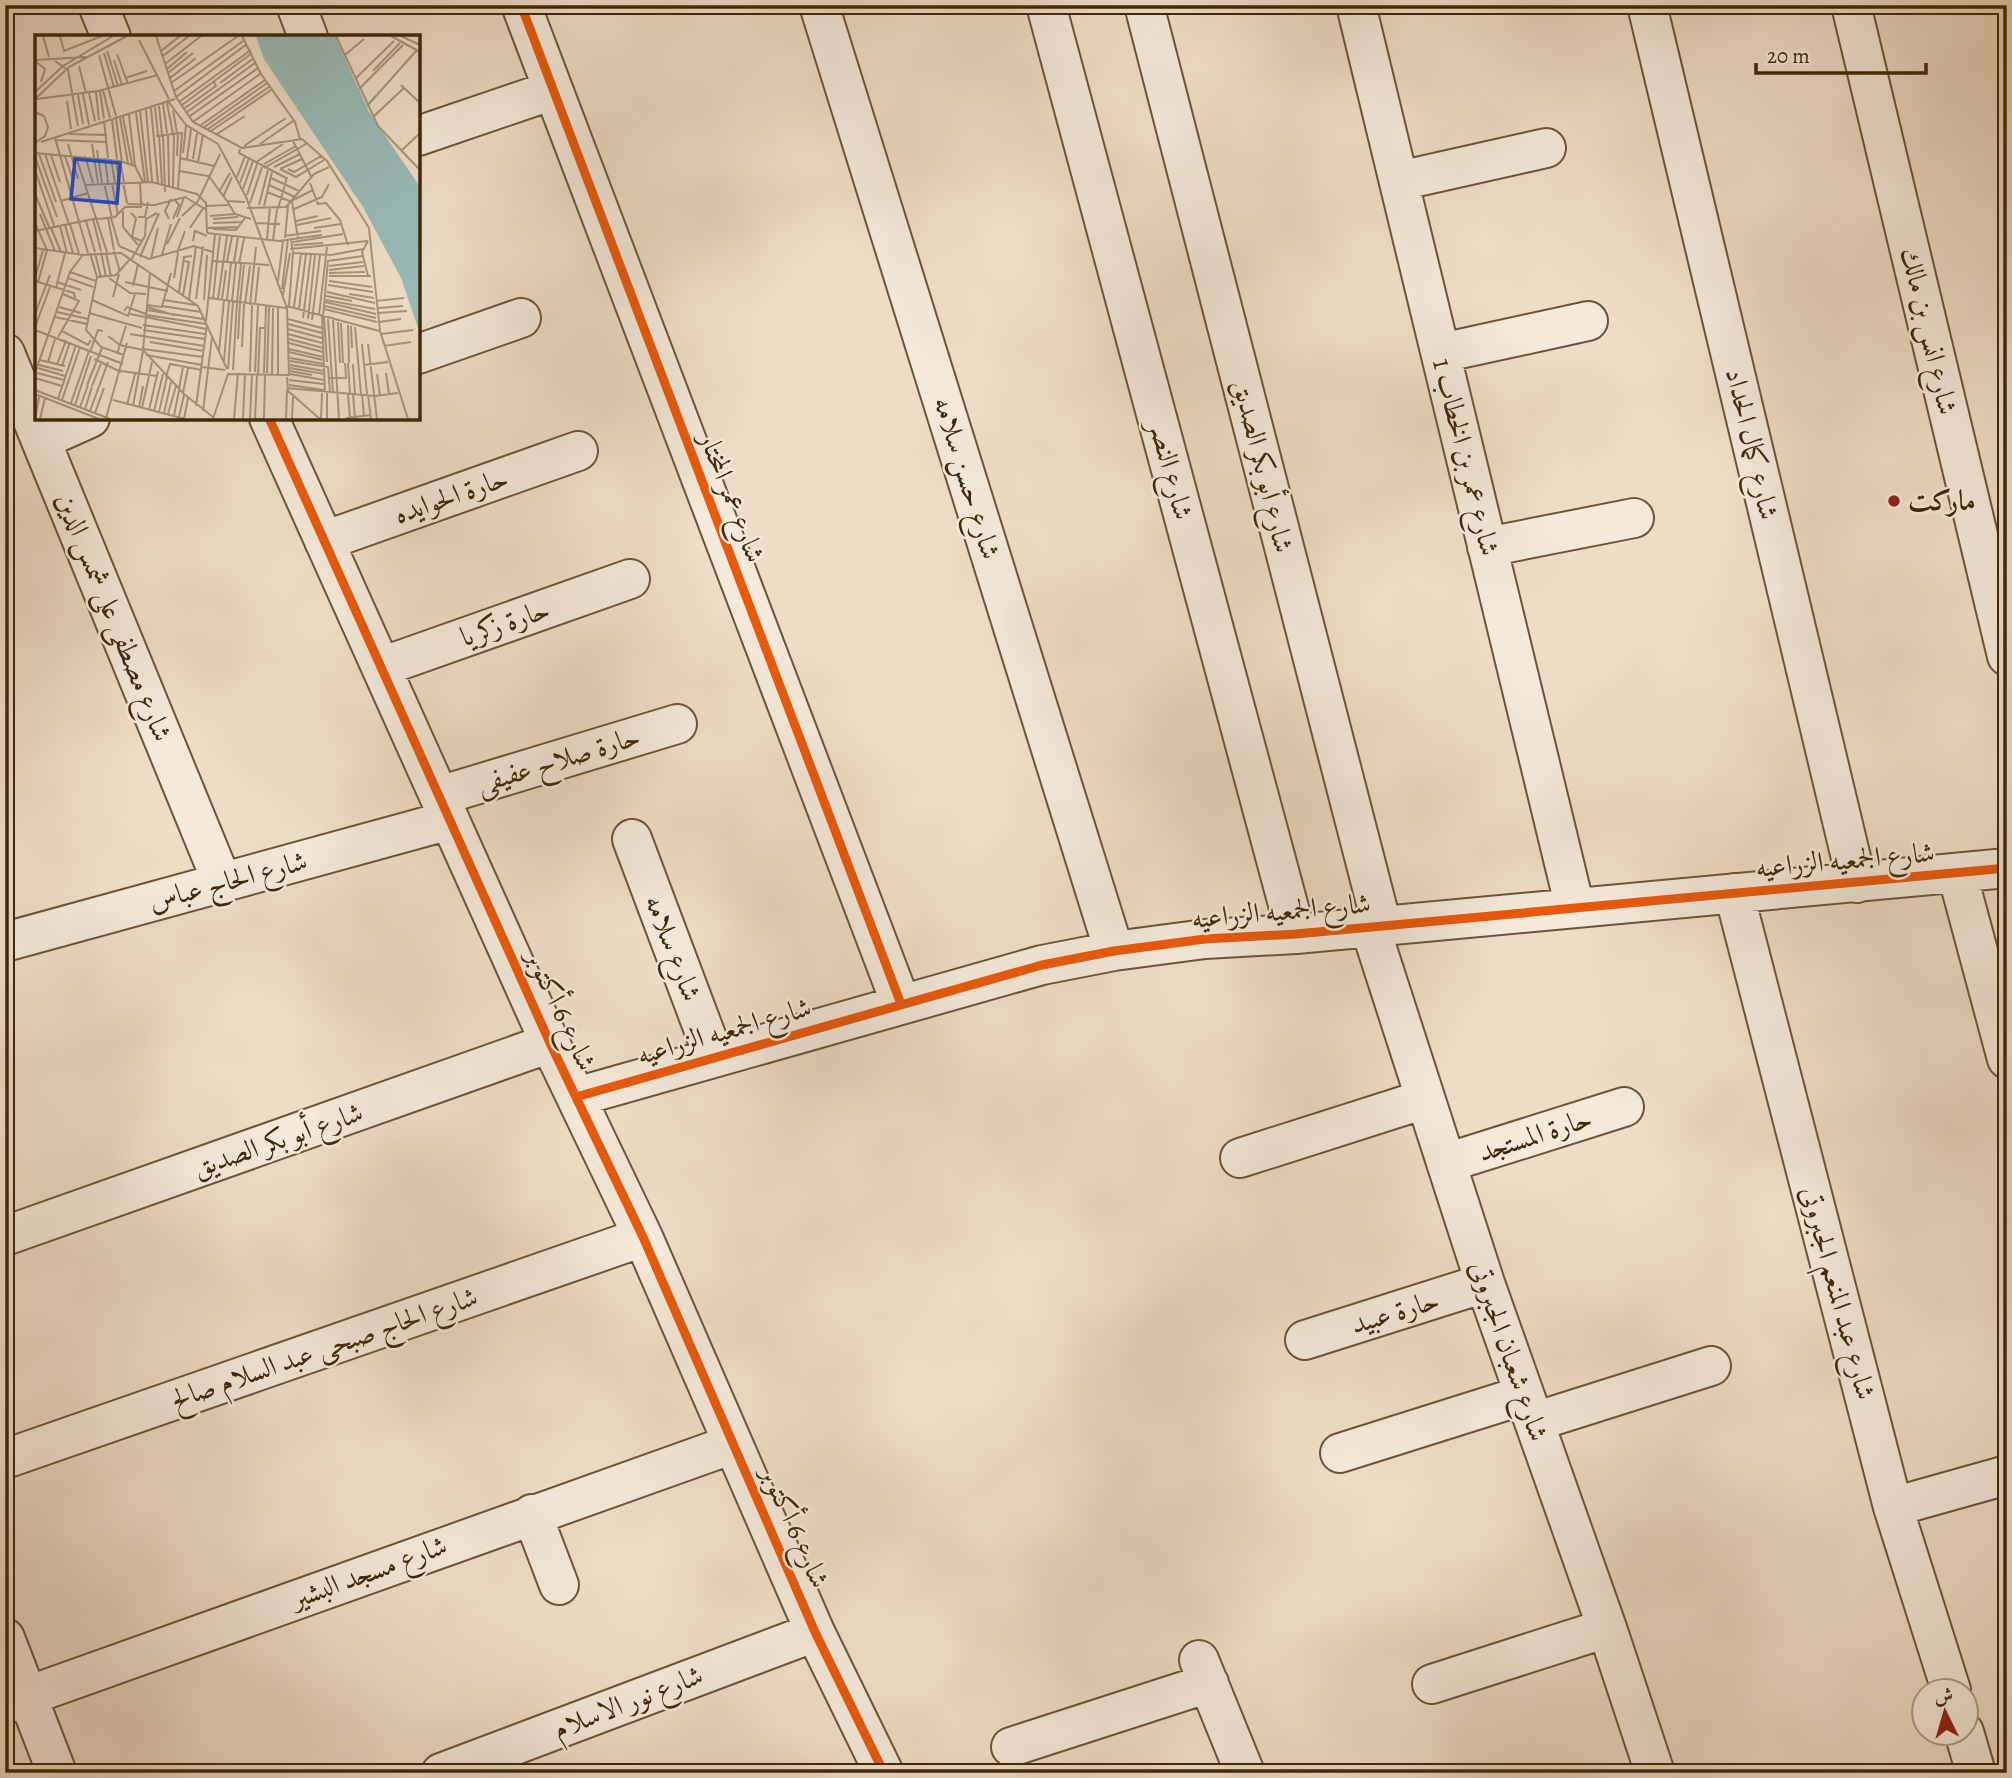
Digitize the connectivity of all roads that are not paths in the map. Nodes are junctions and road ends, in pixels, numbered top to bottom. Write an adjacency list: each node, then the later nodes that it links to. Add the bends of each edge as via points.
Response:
1 (98, 5): 10 (street)
2 (296, 5): 11 (street)
3 (521, 5): 12 (street, شارع عمر المختار)
4 (819, 5): 43 (street, شارع حسن سلامه)
5 (1046, 5): 42 (street, شارع النصر)
6 (1144, 5): 40 (street, شارع أبو بكر الصديق)
7 (1356, 5): 15 (street, شارع عمر بن الخطاب 1)
8 (1647, 5): 37 (street, شارع كمال الحداد)
9 (1852, 5): 29 (street, شارع انس بن مالك)
10 (110, 35)
11 (307, 35)
12 (553, 90): 13 (street); 44 (street, شارع عمر المختار)
13 (420, 135)
14 (1546, 148): 15 (street)
15 (1399, 181): 20 (street, شارع عمر بن الخطاب 1)
16 (521, 318): 19 (street)
17 (1588, 321): 20 (street)
18 (5, 353): 23 (street, شارع مصطفى على شمس الدين)
19 (420, 353)
20 (1441, 353): 27 (street, شارع عمر بن الخطاب 1)
21 (86, 420): 23 (street)
22 (270, 420): 26 (street, شارع 6 أكتوبر)
23 (41, 440): 36 (street, شارع مصطفى على شمس الدين)
24 (578, 451): 26 (street, حارة الحوايده)
25 (1634, 518): 27 (street)
26 (324, 541): 30 (street, شارع 6 أكتوبر)
27 (1488, 547): 39 (street, شارع عمر بن الخطاب 1)
28 (629, 579): 30 (street, حارة زكريا)
29 (2007, 656)
30 (381, 667): 32 (street, شارع 6 أكتوبر)
31 (677, 724): 32 (street, حارة صلاح عفيفى)
32 (445, 808): 36 (street, شارع الحاج عباس); 45 (street, شارع 6 أكتوبر)
33 (632, 839): 46 (street, شارع سلامه)
34 (2007, 869): 35 (street, شارع الجمعيه الزراعيه)
35 (1957, 873): 37 (street, شارع الجمعيه الزراعيه); 47 (street)
36 (222, 882): 41 (street, شارع الحاج عباس)
37 (1857, 883): 38 (street, شارع الجمعيه الزراعيه)
38 (1734, 893): 39 (street, شارع الجمعيه الزراعيه); 63 (street, شارع عبد المنعم الجبروتى)
39 (1575, 908): 40 (street, شارع الجمعيه الزراعيه)
40 (1376, 927): 42 (street, شارع الجمعيه الزراعيه); 49 (street, شارع شعبان الجبروتى)
41 (8, 934)
42 (1296, 934): 43 (street, شارع الجمعيه الزراعيه)
43 (1114, 951): 44 (street, شارع الجمعيه الزراعيه, via 1042,965)
44 (901, 1004): 46 (street, شارع الجمعيه الزراعيه)
45 (550, 1043): 48 (street, شارع 6 أكتوبر); 53 (street, شارع أبو بكر الصديق)
46 (714, 1057): 48 (street, شارع الجمعيه الزراعيه)
47 (2007, 1059)
48 (576, 1097): 54 (street, شارع 6 أكتوبر)
49 (1425, 1099): 51 (street); 52 (street, شارع شعبان الجبروتى)
50 (1624, 1107): 52 (street, حارة المستجد)
51 (1240, 1157)
52 (1446, 1163): 55 (street, شارع شعبان الجبروتى)
53 (5, 1236)
54 (643, 1237): 59 (street, شارع 6 أكتوبر); 61 (street, شارع الحاج صبحى عبد السلام صالح)
55 (1485, 1283): 56 (street, حارة عبيد); 58 (street, شارع شعبان الجبروتى)
56 (1306, 1340)
57 (1711, 1366): 58 (street)
58 (1529, 1409): 60 (street); 66 (street, شارع شعبان الجبروتى)
59 (733, 1444): 64 (street, شارع مسجد البشير); 67 (street, شارع 6 أكتوبر)
60 (1340, 1453)
61 (5, 1459)
62 (2007, 1475): 63 (street)
63 (1893, 1507): 69 (street, شارع عبد المنعم الجبروتى)
64 (532, 1514): 65 (street); 71 (street, شارع مسجد البشير)
65 (559, 1586)
66 (1607, 1628): 70 (street); 78 (street, شارع شعبان الجبروتى)
67 (815, 1632): 75 (street, شارع نور الاسلام); 76 (street, شارع 6 أكتوبر)
68 (5, 1639): 71 (street)
69 (1947, 1676)
70 (1432, 1684)
71 (16, 1699): 74 (street)
72 (1968, 1746): 79 (street)
73 (1011, 1747): 77 (street, via 1204,1671)
74 (57, 1773)
75 (441, 1773)
76 (884, 1773)
77 (1245, 1773)
78 (1655, 1773)
79 (1976, 1773)

